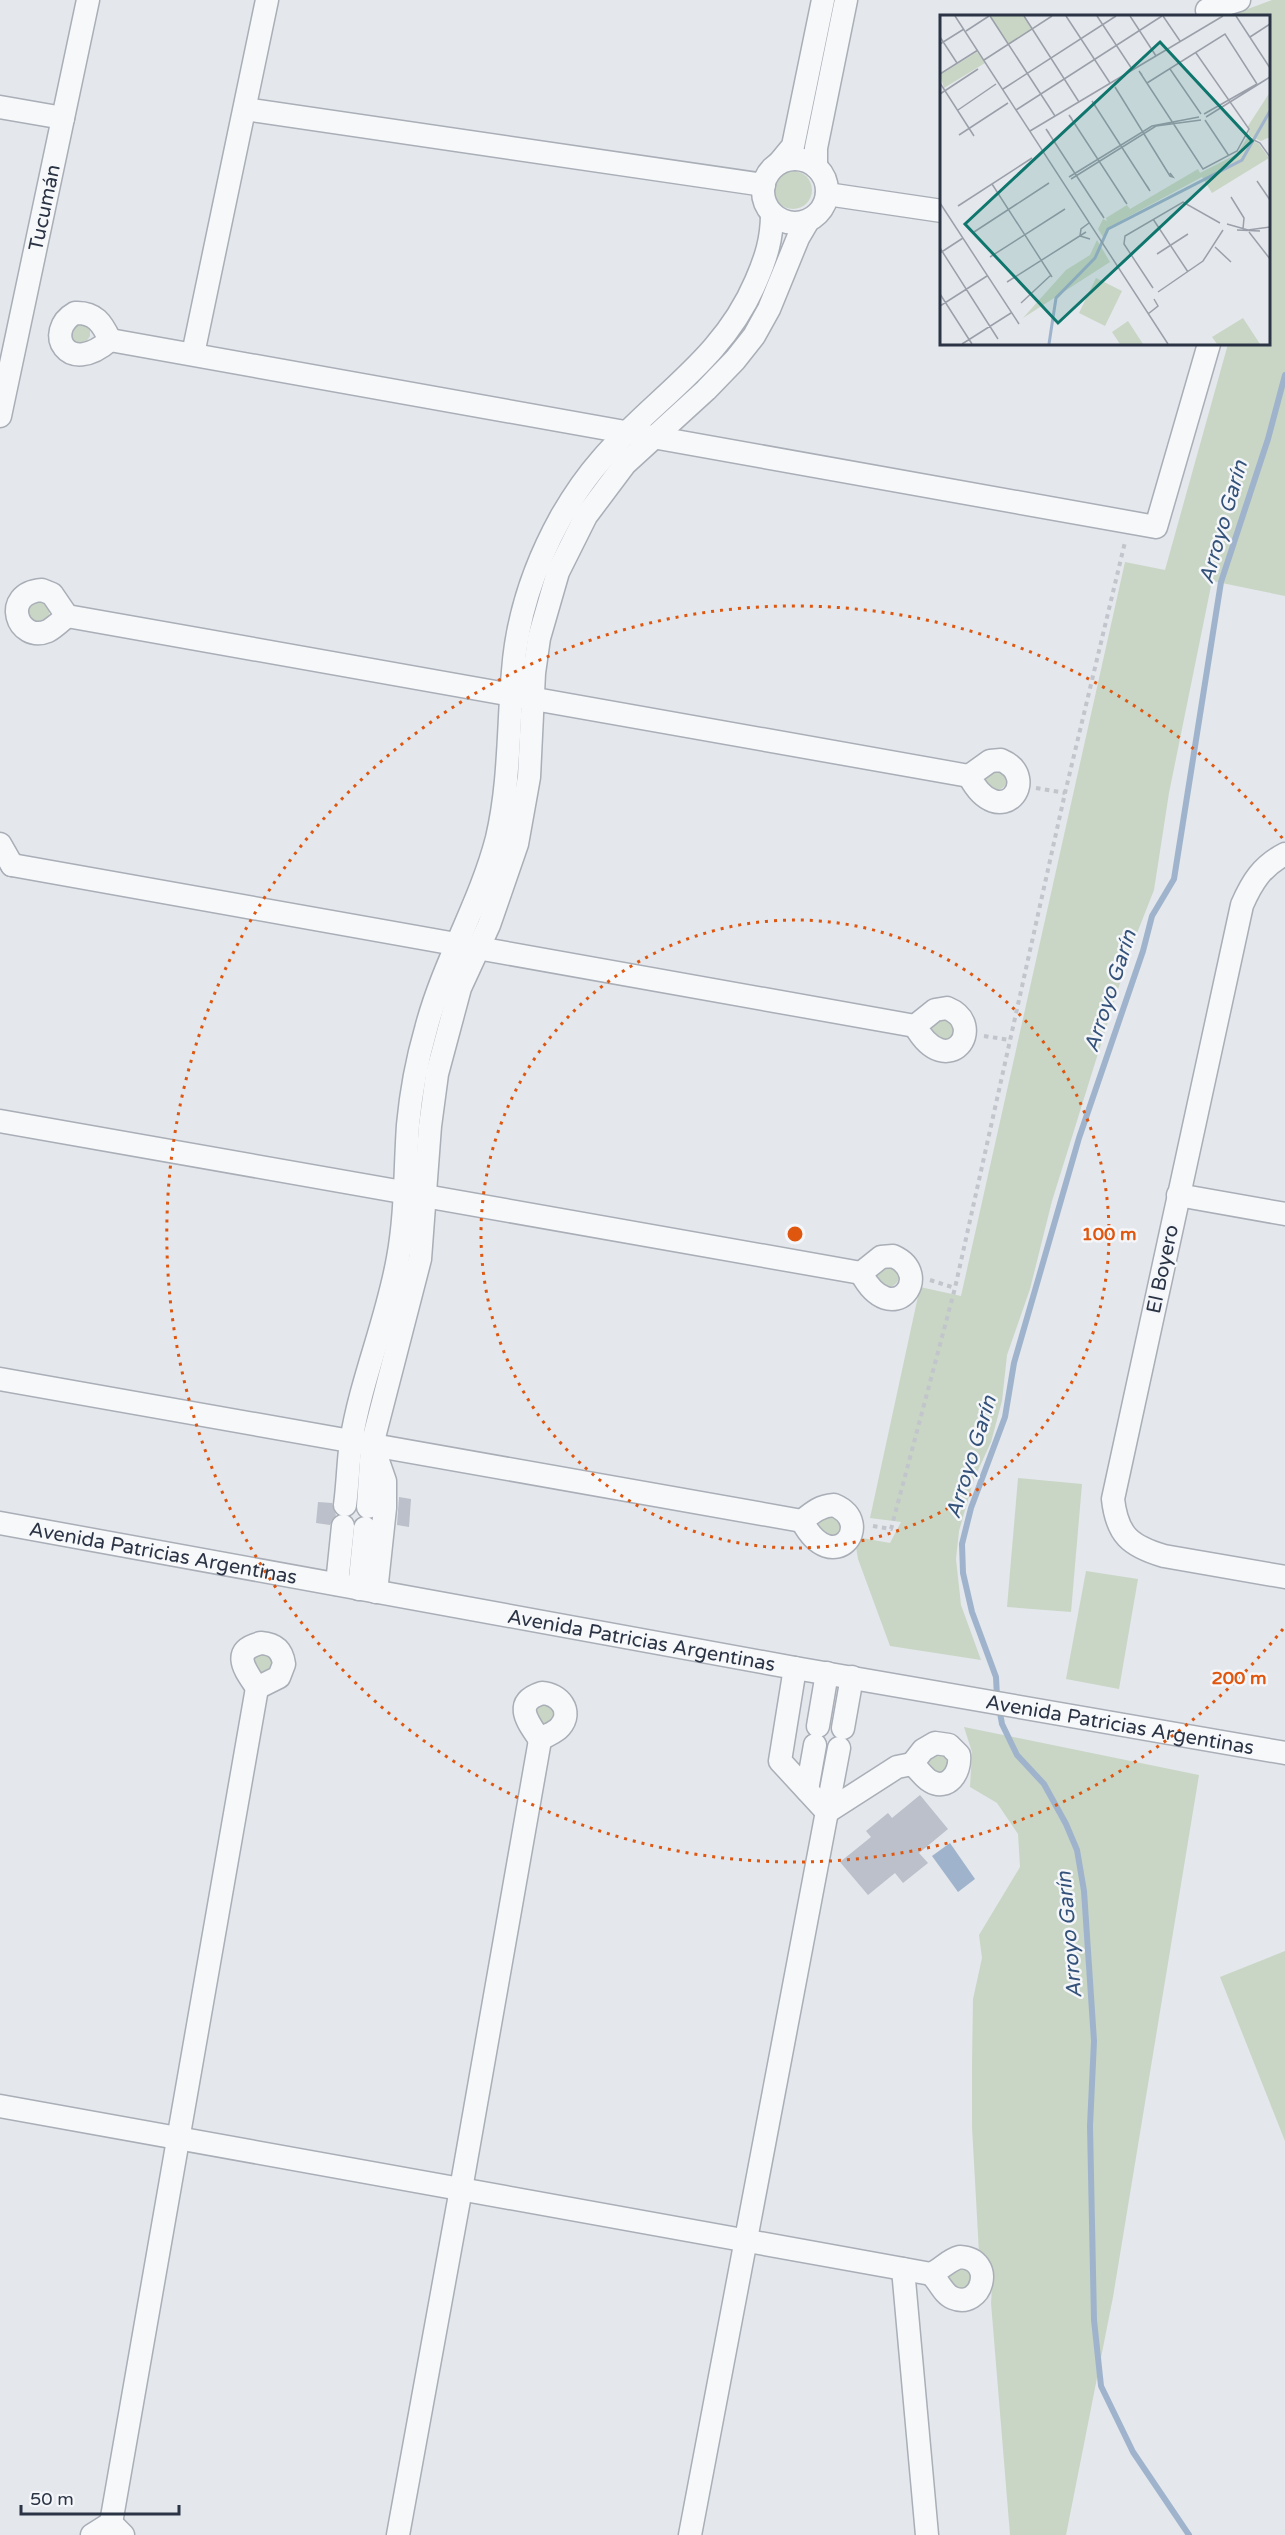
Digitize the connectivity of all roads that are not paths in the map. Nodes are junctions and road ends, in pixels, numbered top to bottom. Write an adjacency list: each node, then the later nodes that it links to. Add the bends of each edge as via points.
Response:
1 (88, 0): 9 (street, Tucumán)
2 (267, 0): 8 (street)
3 (823, 0): 10 (street, via 793,146)
4 (846, 0): 11 (street, via 816,148)
5 (1239, 0): 6 (street)
6 (1206, 9)
7 (0, 107): 9 (street)
8 (245, 109): 12 (street); 19 (street)
9 (63, 118): 20 (street, Tucumán)
10 (779, 163): 11 (street, via 795,159); 12 (street)
11 (816, 166): 13 (street, via 825,179)
12 (764, 185): 15 (street, via 764,200)
13 (827, 194): 14 (street); 16 (street, via 822,210)
14 (940, 211)
15 (772, 214): 16 (street, via 793,224); 22 (street, via 768,252 744,310 710,354)
16 (808, 221): 23 (street, via 754,336 720,375)
17 (110, 340): 19 (street)
18 (1209, 345): 23 (street, via 1156,527)
19 (193, 354): 22 (street)
20 (4, 374): 21 (street, Tucumán)
21 (0, 416)
22 (628, 433): 23 (street); 25 (street, via 601,459 548,541 518,634)
23 (654, 437): 25 (street, via 625,464 586,516 571,544 552,591 534,673)
24 (67, 616): 25 (street)
25 (522, 697): 26 (street); 30 (street, via 503,807)
26 (969, 776): 26 (street, via 984,798 994,803 1013,797 1019,785 1011,764 1001,760 990,761)
27 (0, 844): 29 (street)
28 (1285, 854): 34 (street, El Boyero, via 1270,862 1254,880 1242,905)
29 (6, 870): 30 (street)
30 (468, 946): 31 (street); 33 (street, via 440,984 416,1070 409,1122)
31 (915, 1026)
32 (0, 1121): 33 (street)
33 (415, 1194): 36 (street); 38 (street, via 420,1259)
34 (1178, 1195): 35 (street); 42 (street, El Boyero, via 1113,1499 1115,1518 1124,1534 1146,1551)
35 (1285, 1214)
36 (861, 1273)
37 (0, 1379): 38 (street)
38 (362, 1443): 39 (street); 40 (street); 44 (street, via 385,1481 385,1508)
39 (355, 1516): 43 (street); 44 (street)
40 (802, 1521): 40 (street, via 816,1543 827,1548 846,1542 852,1530 844,1509 834,1505 823,1506)
41 (0, 1523): 43 (street, Avenida Patricias Argentinas)
42 (1285, 1577)
43 (336, 1584): 44 (street, Avenida Patricias Argentinas)
44 (368, 1590): 45 (street, Avenida Patricias Argentinas)
45 (795, 1668): 46 (street, Avenida Patricias Argentinas); 52 (street, via 780,1761)
46 (827, 1673): 47 (street, Avenida Patricias Argentinas); 52 (street)
47 (852, 1677): 50 (street, Avenida Patricias Argentinas); 53 (street)
48 (257, 1688): 55 (street)
49 (540, 1740): 56 (street)
50 (1285, 1753)
51 (912, 1764): 53 (street, via 897,1767)
52 (807, 1790): 53 (street)
53 (827, 1812): 57 (street)
54 (0, 2106): 55 (street)
55 (178, 2139): 56 (street); 60 (street)
56 (461, 2189): 57 (street); 62 (street)
57 (744, 2240): 58 (street); 63 (street)
58 (903, 2269): 59 (street); 64 (street)
59 (931, 2274)
60 (117, 2529): 61 (street)
61 (92, 2535)
62 (398, 2535)
63 (690, 2535)
64 (927, 2535)

